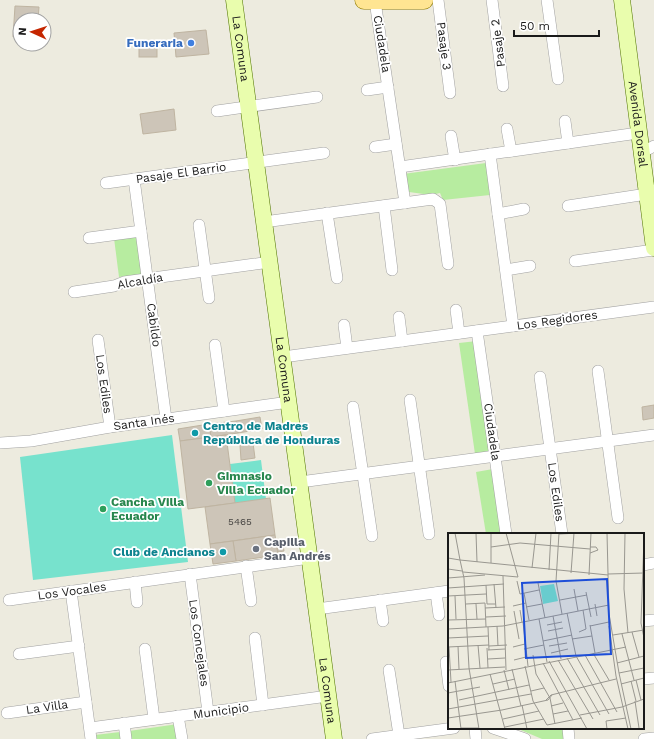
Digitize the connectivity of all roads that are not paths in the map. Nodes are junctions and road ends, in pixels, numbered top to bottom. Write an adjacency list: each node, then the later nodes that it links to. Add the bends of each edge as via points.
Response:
1 (234, 0): 14 (street, La Comuna)
2 (424, 0): 7 (main road)
3 (438, 0): 12 (street, Pasaje 3)
4 (492, 0): 9 (street, Pasaje 2)
5 (547, 0): 8 (street)
6 (622, 0): 18 (street, Avenida Dorsal)
7 (370, 1): 10 (street, Ciudadela)
8 (558, 79)
9 (503, 86)
10 (388, 87): 11 (street, Ciudadela); 21 (street, Ciudadela)
11 (367, 90)
12 (450, 93)
13 (317, 97): 14 (street)
14 (248, 106): 15 (street); 28 (street, La Comuna)
15 (217, 111)
16 (565, 121): 20 (street)
17 (507, 129): 24 (street)
18 (638, 133): 20 (street); 23 (street, Avenida Dorsal)
19 (451, 136): 27 (street)
20 (568, 143): 24 (street)
21 (396, 144): 22 (street); 29 (street, Ciudadela)
22 (375, 147)
23 (647, 150): 32 (street, Avenida Dorsal)
24 (511, 152): 26 (street)
25 (324, 154): 28 (street, Pasaje El Barrio)
26 (490, 154): 27 (street); 38 (street)
27 (455, 160): 29 (street)
28 (256, 162): 30 (street, Pasaje El Barrio); 39 (street, La Comuna)
29 (400, 168): 33 (street, Ciudadela)
30 (134, 179): 31 (street, Pasaje El Barrio); 42 (street, Cabildo)
31 (106, 183)
32 (647, 194): 35 (street); 41 (street, Avenida Dorsal)
33 (405, 203): 34 (street); 47 (street, via 433,199 440,204)
34 (384, 206): 37 (street); 49 (street)
35 (568, 206)
36 (524, 210): 38 (street)
37 (327, 213): 39 (street); 52 (street)
38 (498, 214): 50 (street)
39 (264, 222): 46 (street, La Comuna)
40 (199, 225): 51 (street)
41 (652, 225): 44 (street, Avenida Dorsal)
42 (141, 232): 43 (street); 53 (street, Cabildo)
43 (89, 238)
44 (654, 249): 45 (street)
45 (575, 261)
46 (270, 262): 51 (street, Alcaldía); 67 (street, La Comuna)
47 (448, 264)
48 (530, 266): 50 (street)
49 (392, 270)
50 (506, 270): 60 (street)
51 (205, 271): 53 (street, Alcaldía); 55 (street)
52 (337, 278)
53 (148, 279): 54 (street, Alcaldía); 74 (street, Cabildo)
54 (74, 292)
55 (209, 298)
56 (654, 307): 60 (street, Los Regidores)
57 (456, 310): 62 (street)
58 (399, 317): 64 (street)
59 (344, 324): 66 (street)
60 (514, 326): 61 (street, Los Regidores)
61 (477, 331): 62 (street, Los Regidores); 80 (street, Ciudadela)
62 (459, 333): 64 (street, Los Regidores)
63 (98, 340): 75 (street, Los Ediles)
64 (402, 341): 66 (street, Los Regidores)
65 (214, 345): 73 (street)
66 (347, 348): 67 (street, Los Regidores)
67 (283, 357): 71 (street, La Comuna)
68 (598, 371): 77 (street)
69 (540, 377): 79 (street, Los Ediles)
70 (410, 400): 81 (street)
71 (289, 402): 73 (street, Santa Inés); 83 (street, La Comuna)
72 (353, 407): 82 (street)
73 (224, 411): 74 (street, Santa Inés)
74 (166, 419): 75 (street, Santa Inés)
75 (110, 427): 78 (street, Santa Inés, via 32,441)
76 (654, 435): 77 (street, Los Ediles)
77 (608, 442): 79 (street, Los Ediles); 84 (street)
78 (0, 443)
79 (550, 449): 80 (street, Los Ediles); 86 (street, Los Ediles)
80 (495, 456): 81 (street, Los Ediles); 85 (street, Ciudadela)
81 (419, 466): 82 (street, Los Ediles); 87 (street)
82 (363, 474): 83 (street, Los Ediles); 88 (street)
83 (300, 482): 89 (street, La Comuna)
84 (618, 518)
85 (506, 533)
86 (562, 533)
87 (429, 534)
88 (372, 536)
89 (310, 558): 92 (street, Los Vocales); 102 (street, La Comuna)
90 (654, 563): 91 (street)
91 (644, 565)
92 (246, 566): 93 (street, Los Vocales); 100 (street)
93 (190, 574): 94 (street, Los Vocales); 119 (street, Los Concejales)
94 (135, 582): 95 (street, Los Vocales); 101 (street)
95 (71, 591): 98 (street, Los Vocales); 108 (street)
96 (448, 591): 97 (street)
97 (436, 593): 99 (street); 103 (street)
98 (9, 600)
99 (380, 600): 102 (street); 105 (street)
100 (251, 601)
101 (138, 602)
102 (317, 609): 116 (street, La Comuna)
103 (439, 615)
104 (654, 620): 106 (street)
105 (382, 621)
106 (644, 621)
107 (255, 638): 118 (street, Municipio)
108 (79, 646): 110 (street); 117 (street)
109 (145, 649): 122 (street)
110 (20, 654)
111 (446, 662): 113 (street)
112 (389, 670): 130 (street)
113 (448, 678)
114 (654, 678): 115 (street)
115 (644, 679)
116 (328, 696): 118 (street, Municipio); 134 (street, La Comuna)
117 (86, 702): 120 (street, La Villa); 129 (street)
118 (264, 705): 119 (street, Municipio)
119 (208, 712): 121 (street, Municipio)
120 (8, 713)
121 (178, 716): 122 (street, Municipio); 133 (street, Municipio)
122 (154, 719): 123 (street, Municipio)
123 (124, 724): 129 (street, Municipio); 132 (street)
124 (448, 729): 130 (street)
125 (475, 729): 136 (street)
126 (499, 729): 128 (street)
127 (568, 729): 138 (street)
128 (512, 731): 137 (street)
129 (91, 733)
130 (399, 735): 135 (street)
131 (654, 738): 139 (street)
132 (126, 739)
133 (182, 739)
134 (334, 739)
135 (372, 739)
136 (476, 739)
137 (525, 739)
138 (570, 739)
139 (646, 739)

